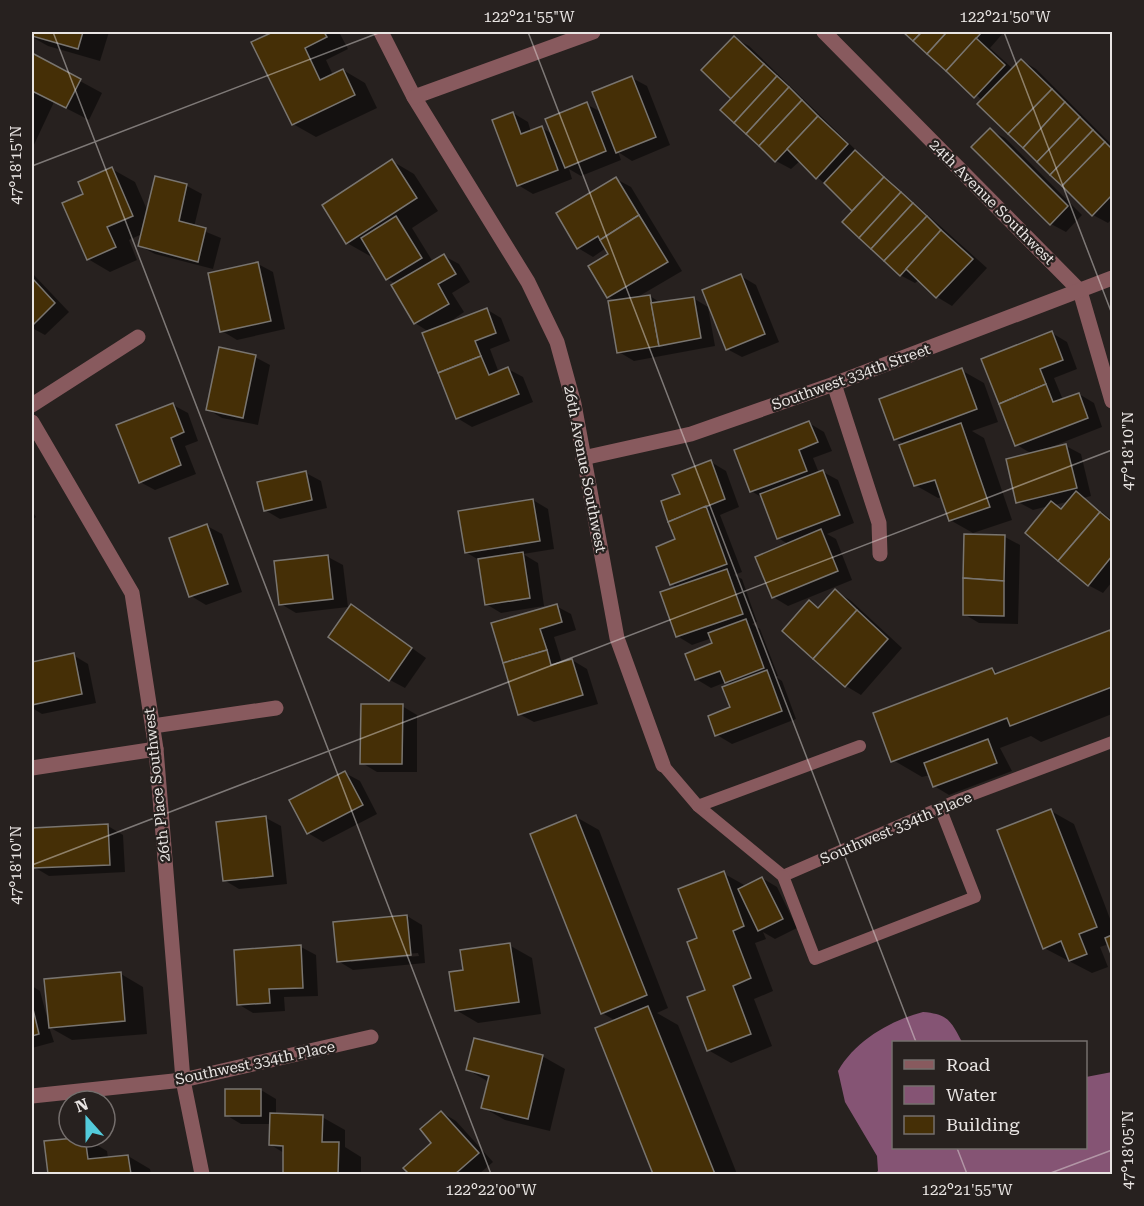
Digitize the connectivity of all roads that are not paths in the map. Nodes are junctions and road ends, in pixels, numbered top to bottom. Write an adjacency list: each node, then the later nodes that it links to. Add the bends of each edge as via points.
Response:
1 (381, 32): 4 (street, 26th Avenue Southwest)
2 (593, 32): 4 (street)
3 (824, 32): 6 (street, 24th Avenue Southwest)
4 (414, 97): 12 (street, 26th Avenue Southwest, via 528,282 557,342 574,404)
5 (1113, 278): 6 (street, Southwest 334th Street)
6 (1080, 291): 8 (street, Southwest 334th Street); 9 (street, 24th Avenue Southwest)
7 (138, 337): 10 (street)
8 (834, 384): 12 (street, Southwest 334th Street, via 692,434); 13 (street, via 879,523)
9 (1113, 401)
10 (32, 405)
11 (32, 422): 15 (street, 26th Place Southwest, via 132,592)
12 (583, 458): 19 (street, 26th Avenue Southwest, via 617,638)
13 (880, 554)
14 (276, 708): 15 (street)
15 (153, 726): 18 (street, 26th Place Southwest)
16 (1113, 742): 22 (lane, Southwest 334th Place, via 958,800)
17 (860, 746): 21 (lane)
18 (156, 749): 20 (street); 25 (street, 26th Place Southwest)
19 (663, 765): 21 (lane)
20 (32, 768)
21 (698, 806): 23 (lane)
22 (941, 810): 23 (lane, Southwest 334th Place); 23 (lane, via 975,897 815,959)
23 (783, 876)
24 (371, 1037): 25 (street, Southwest 334th Place)
25 (183, 1080): 26 (street, Southwest 334th Place); 27 (street, 26th Place Southwest)
26 (32, 1096)
27 (202, 1174)

